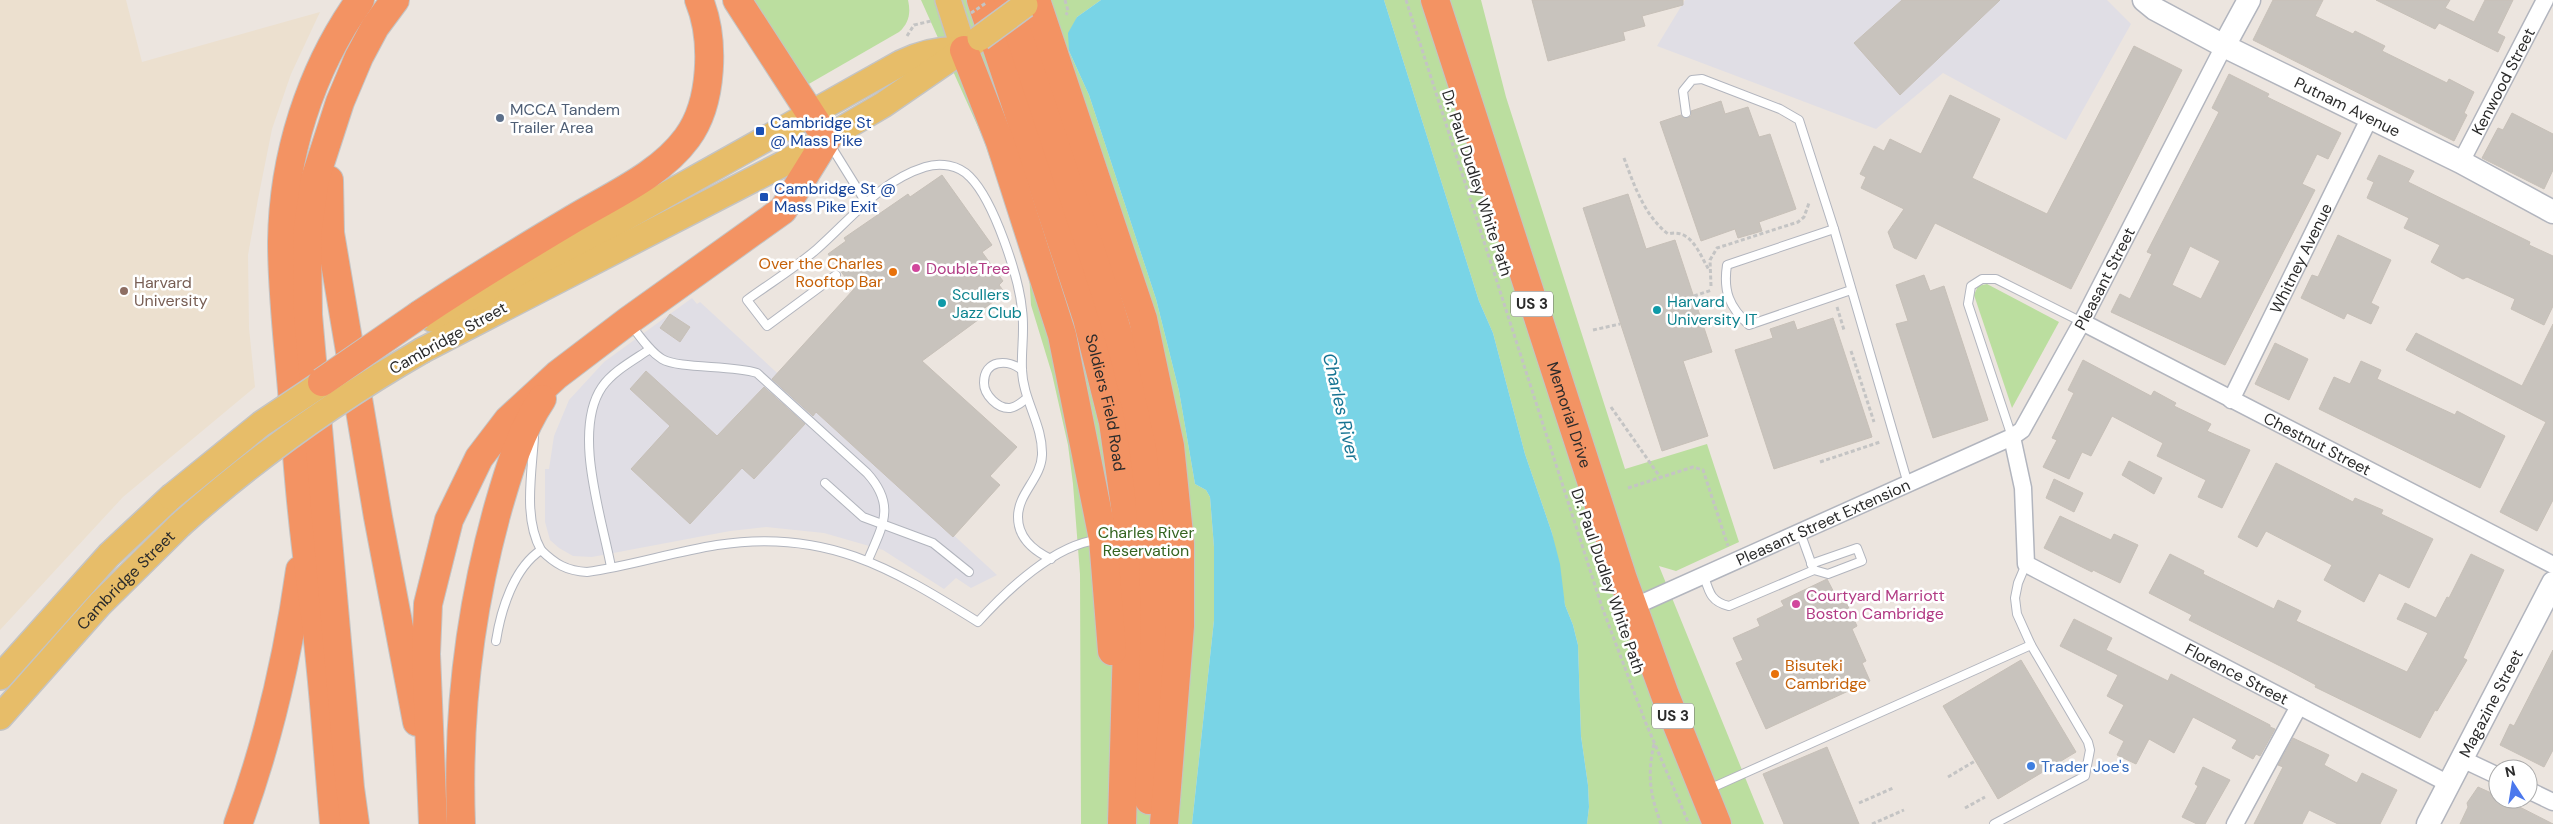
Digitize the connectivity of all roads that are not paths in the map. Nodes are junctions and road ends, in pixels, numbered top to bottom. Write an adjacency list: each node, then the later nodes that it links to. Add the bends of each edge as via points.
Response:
1 (360, 0): 41 (highway, via 334,40 313,86 296,137 286,198 282,240 284,293)
2 (394, 0): 17 (highway, via 358,57)
3 (699, 0): 27 (highway, via 709,40 707,75 698,118 691,133 660,164 486,271)
4 (736, 0): 14 (highway)
5 (948, 0): 12 (main road)
6 (1435, 0): 52 (highway, Memorial Drive / US 3)
7 (2144, 0): 13 (main road, Putnam Avenue)
8 (2249, 0): 13 (main road, Pleasant Street)
9 (2545, 0): 19 (street, Kenwood Street)
10 (1025, 1): 12 (main road, Cambridge Street, bridge); 72 (highway, Soldiers Field Road, via 1128,371 1141,433 1154,577); 73 (highway, via 1143,318 1170,446 1180,544 1180,626)
11 (976, 7): 58 (highway, Soldiers Field Road, via 1087,318 1113,422 1125,504 1129,572)
12 (972, 44): 14 (main road, Cambridge Street, via 920,54); 18 (main road, Cambridge Street, via 883,106); 40 (highway, via 1057,317 1076,396)
13 (2224, 46): 16 (main road, Putnam Avenue); 26 (street, Pleasant Street)
14 (809, 112): 18 (highway); 27 (main road, Cambridge Street)
15 (1686, 113): 22 (lane, via 1683,91 1692,80 1702,79 1780,109 1799,120)
16 (2370, 117): 19 (main road, Putnam Avenue); 33 (street, Whitney Avenue)
17 (330, 134): 60 (highway, via 327,206 330,233 406,670); 68 (highway, via 312,190 307,235 307,287)
18 (827, 139): 20 (lane); 25 (highway, via 783,210); 27 (main road, Cambridge Street, via 781,165)
19 (2461, 162): 21 (main road, Putnam Avenue)
20 (865, 201): 23 (lane, via 816,249 747,300 768,326); 29 (lane, via 904,176 927,166 950,165 970,177 997,224 1019,289 1024,331)
21 (2553, 212)
22 (1834, 229): 24 (lane); 24 (lane, via 1727,265 1724,283 1728,299 1735,312 1749,325)
23 (836, 275)
24 (1851, 290): 37 (lane)
25 (628, 321): 28 (lane); 30 (highway)
26 (2082, 322): 33 (street, Chestnut Street); 35 (street, Pleasant Street, via 2028,424); 35 (lane, via 1996,279 1982,279 1971,286 1968,304)
27 (421, 330): 31 (highway, bridge); 57 (main road, Cambridge Street, bridge, via 250,465 180,525 100,604)
28 (650, 348): 38 (lane, via 668,362 737,368 766,380 874,481 885,504); 47 (lane, via 603,386 594,402 589,424 592,474)
29 (1022, 370): 32 (lane); 32 (lane, via 1004,362 993,365 986,372 984,383 988,396 996,404 1009,408)
30 (557, 375): 34 (highway); 60 (highway, via 497,433 479,458 450,520 435,572 427,621)
31 (322, 382): 55 (main road, Cambridge Street, bridge, via 261,424 171,497 109,555)
32 (1027, 398): 43 (lane, via 1042,443 1042,457 1039,471 1019,506 1018,518 1029,545)
33 (2231, 400): 46 (street, Chestnut Street)
34 (535, 410): 42 (lane, via 532,516 534,534); 70 (highway, via 508,472 474,610 460,728)
35 (2012, 437): 37 (street, Pleasant Street Extension); 45 (street, via 2023,488)
36 (825, 483): 38 (lane, via 859,513)
37 (1908, 484): 39 (street, Pleasant Street Extension)
38 (882, 525): 44 (lane); 49 (lane, via 933,543)
39 (1800, 532): 48 (lane); 50 (street, Pleasant Street Extension)
40 (1103, 539): 43 (lane, via 1080,543); 58 (highway)
41 (304, 541): 66 (highway, via 274,702 260,759); 67 (highway, via 323,693)
42 (541, 550): 47 (lane, via 567,569 587,572); 53 (lane, via 518,574)
43 (1052, 558): 44 (lane, via 1012,586 978,622 909,579)
44 (868, 560): 47 (lane, via 818,546 762,541 716,546)
45 (2026, 564): 54 (lane, via 2015,598 2019,621); 56 (street, Florence Street)
46 (2553, 565)
47 (611, 567)
48 (1812, 567): 48 (lane, via 1828,574 1862,561 1857,548); 50 (lane, via 1729,606 1714,600 1709,594)
49 (969, 572)
50 (1704, 576): 52 (street, Pleasant Street Extension)
51 (2553, 583): 59 (main road, Magazine Street)
52 (1633, 607): 63 (highway, Memorial Drive / US 3)
53 (496, 641)
54 (2031, 645): 63 (lane); 75 (lane, via 2088,742 2089,762 2085,776)
55 (0, 677)
56 (2299, 706): 62 (street, Florence Street); 76 (street)
57 (0, 717)
58 (1124, 757): 71 (highway, Soldiers Field Road)
59 (2462, 759): 61 (street); 62 (main road, Magazine Street)
60 (429, 764): 69 (highway)
61 (2488, 771)
62 (2449, 784): 77 (main road, Magazine Street)
63 (1704, 791): 74 (highway, Memorial Drive / US 3)
64 (2538, 795): 65 (street)
65 (2553, 802)
66 (238, 824)
67 (334, 824)
68 (355, 824)
69 (433, 824)
70 (461, 824)
71 (1122, 824)
72 (1148, 824)
73 (1164, 824)
74 (1717, 824)
75 (1994, 824)
76 (2235, 824)
77 (2428, 824)

